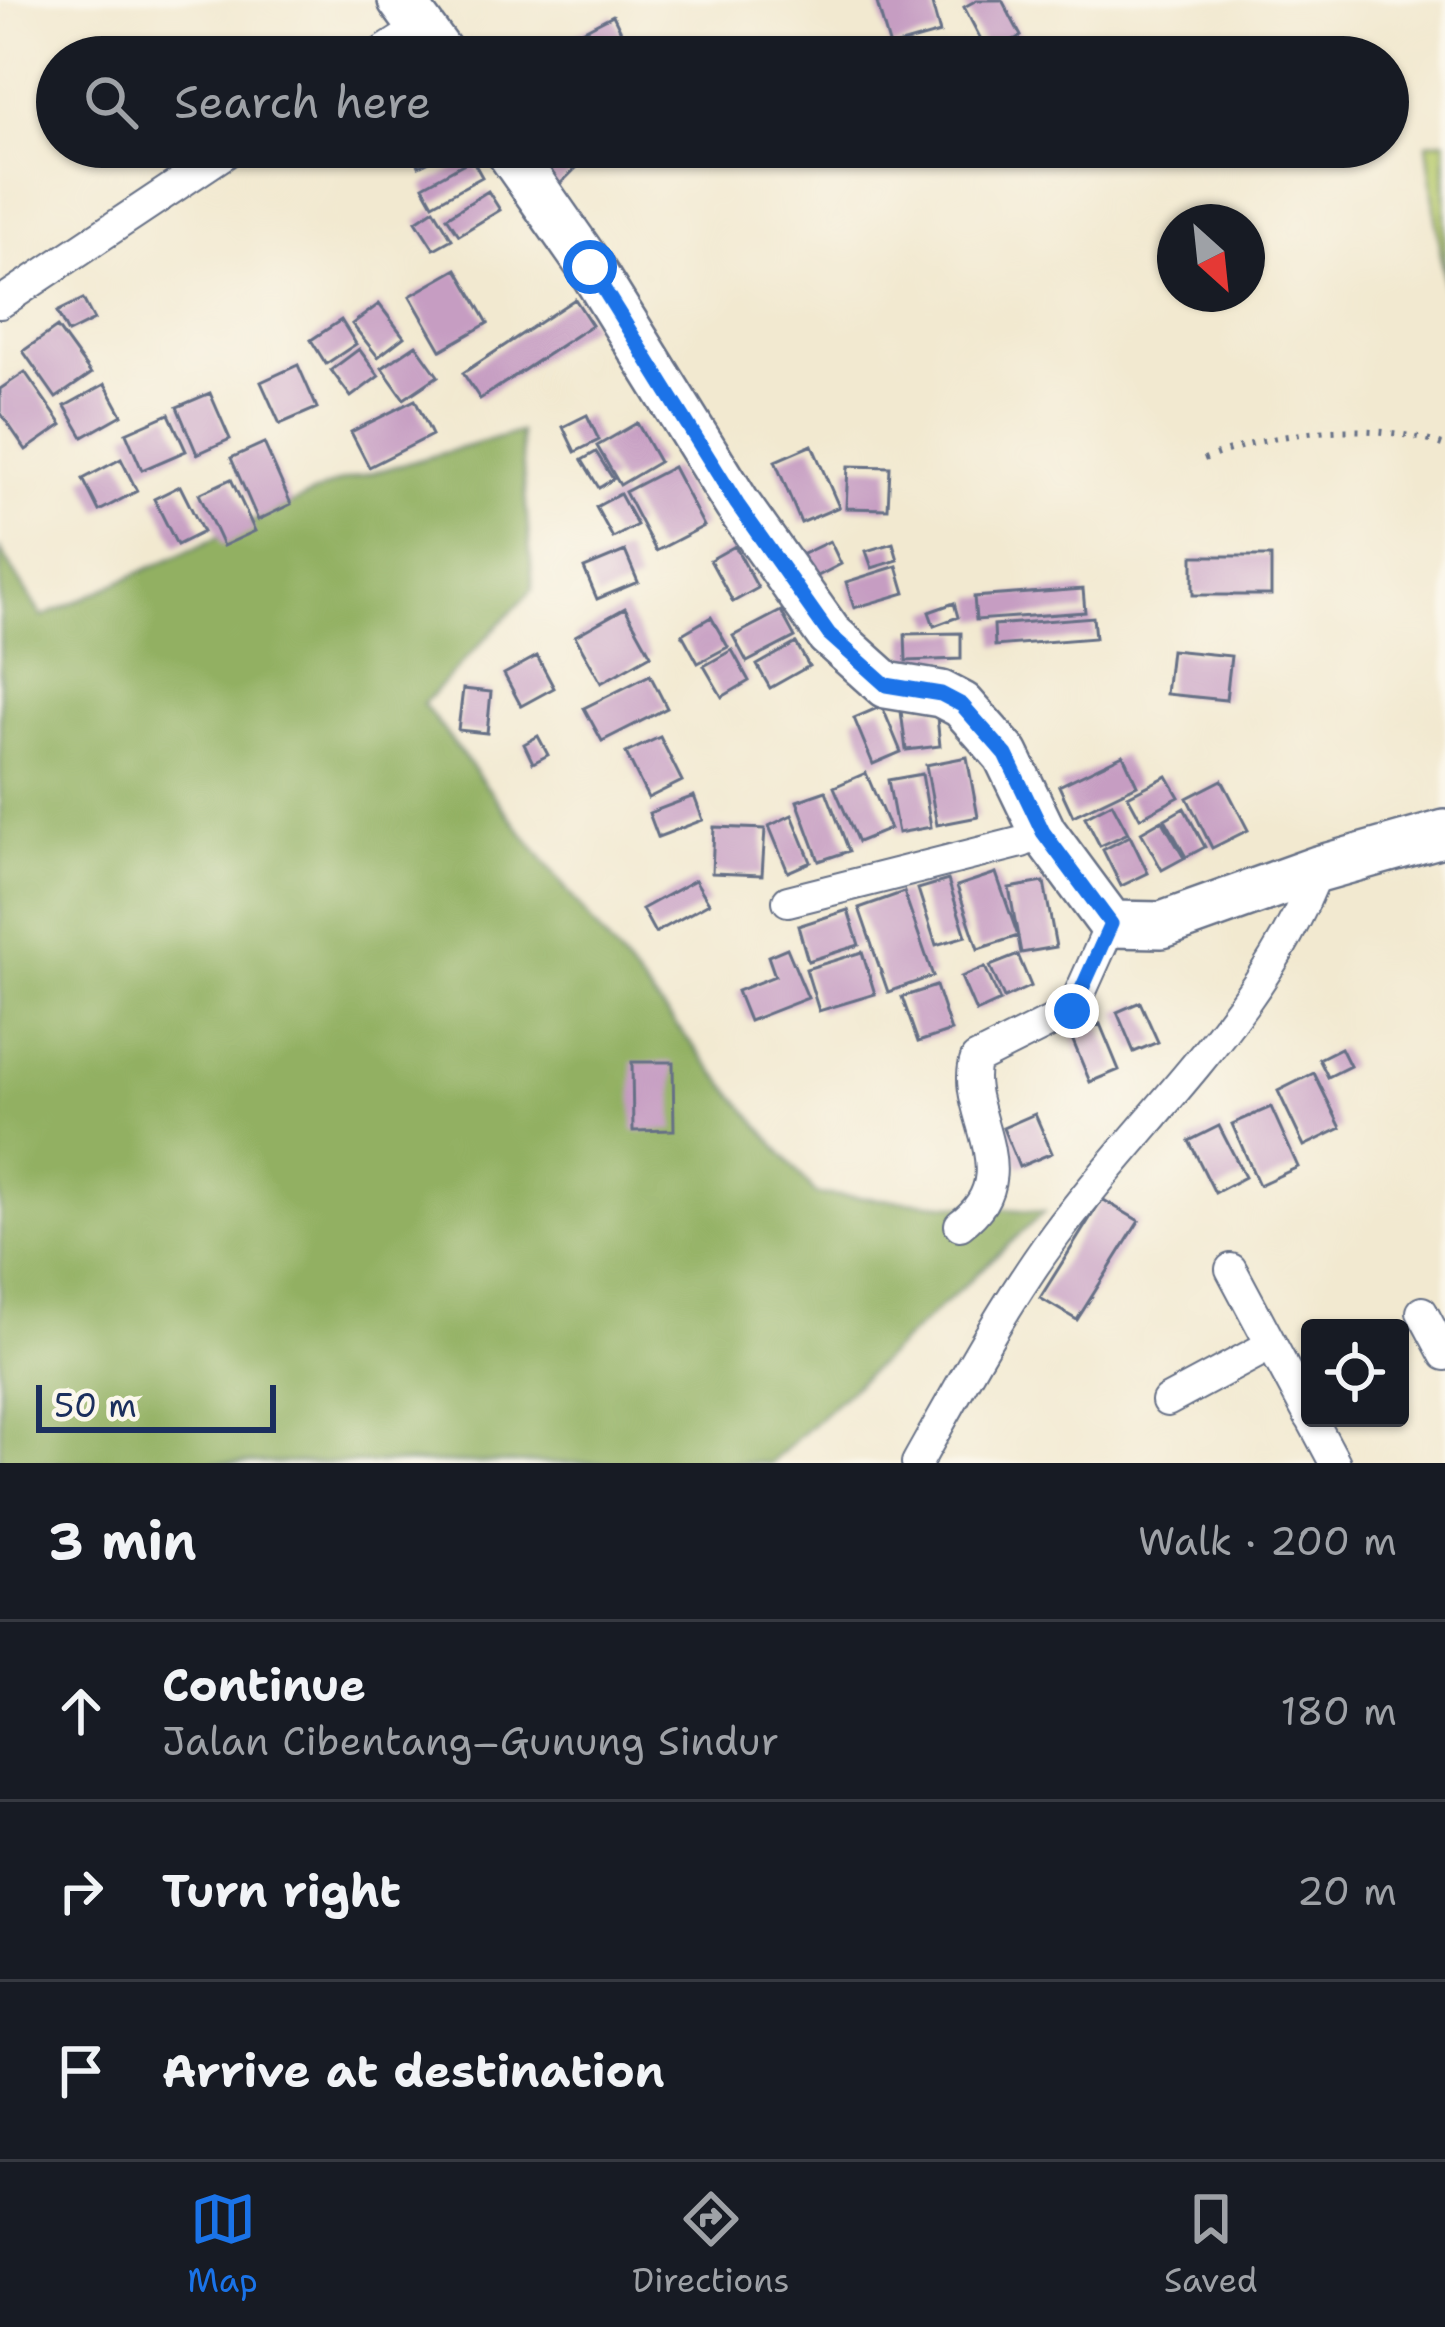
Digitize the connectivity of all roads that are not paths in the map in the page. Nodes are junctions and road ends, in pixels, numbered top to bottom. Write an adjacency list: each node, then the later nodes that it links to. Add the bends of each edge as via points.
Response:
1 (202, 168): 3 (street)
2 (521, 168): 4 (street, via 829,634 886,685 962,705 1006,755)
3 (0, 303)
4 (1043, 832): 7 (street); 8 (street)
5 (1445, 833): 6 (street)
6 (1318, 869): 8 (street, via 1162,925); 17 (street, via 1296,928 1213,1044 1056,1234)
7 (788, 901)
8 (1111, 924): 9 (street, via 1072,1011 976,1059 971,1072 990,1136 986,1194 982,1209)
9 (960, 1225)
10 (1231, 1269): 12 (street)
11 (1422, 1312): 13 (street)
12 (1271, 1345): 14 (street); 15 (street)
13 (1445, 1355)
14 (1167, 1401)
15 (1301, 1401)
16 (1315, 1427): 18 (street)
17 (917, 1463)
18 (1335, 1463)

